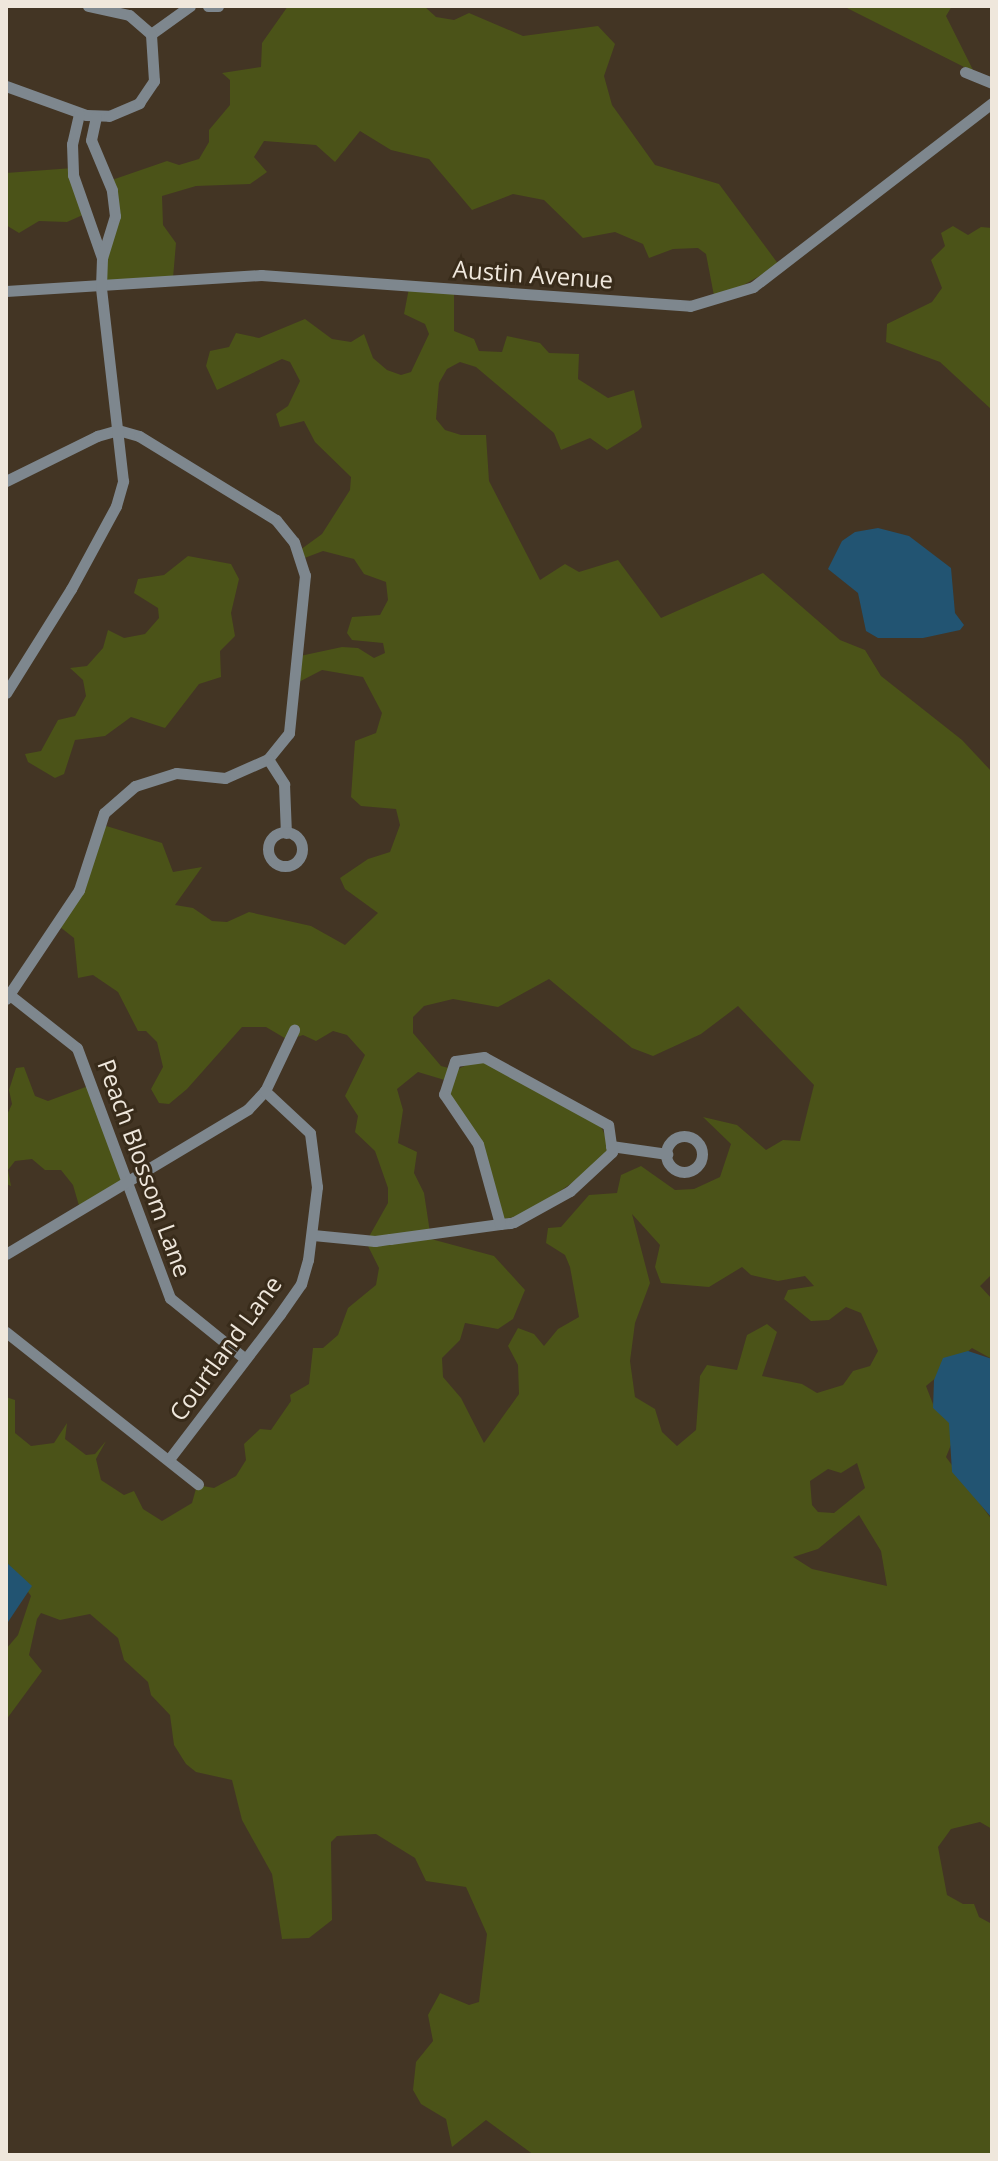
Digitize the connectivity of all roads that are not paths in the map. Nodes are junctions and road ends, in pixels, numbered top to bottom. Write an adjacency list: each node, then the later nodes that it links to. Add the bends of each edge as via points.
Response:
1 (88, 6): 5 (street, via 129,15)
2 (190, 6): 5 (street)
3 (208, 6): 4 (street)
4 (218, 6)
5 (151, 34): 11 (street, via 157,55 154,81 139,103 122,113)
6 (965, 72): 7 (street)
7 (992, 83)
8 (6, 86): 10 (street)
9 (992, 103): 13 (street, Austin Avenue, via 753,287 718,301 660,306 261,275)
10 (79, 114): 11 (street); 12 (street, via 72,144 73,175)
11 (96, 117): 12 (street, via 91,140 112,190 115,216)
12 (102, 258): 13 (street)
13 (101, 287): 14 (street, Austin Avenue); 15 (street)
14 (6, 291)
15 (118, 430): 16 (street); 17 (street, via 123,481 116,506); 18 (street, via 139,436 219,481 276,520 294,542 305,575 289,733)
16 (6, 481)
17 (6, 693)
18 (268, 759): 19 (street, via 284,784); 20 (street, via 225,778 176,773 135,786 104,813 79,890)
19 (286, 833)
20 (7, 995): 25 (street, Peach Blossom Lane, via 77,1048)
21 (294, 1030): 22 (street)
22 (265, 1091): 25 (street, via 248,1109); 27 (street, Courtland Lane, via 310,1133 317,1187)
23 (611, 1146): 24 (street); 26 (street, via 612,1152 570,1191 514,1222); 26 (street, via 608,1125 512,1072 484,1057 455,1061 444,1094 478,1144)
24 (667, 1154)
25 (126, 1182): 28 (street); 30 (street, Peach Blossom Lane, via 170,1298)
26 (500, 1224): 27 (street, via 375,1241)
27 (313, 1235): 30 (street, Courtland Lane, via 301,1284)
28 (6, 1254)
29 (6, 1332): 31 (street, via 71,1388)
30 (244, 1358): 31 (street, Courtland Lane)
31 (170, 1458): 32 (street)
32 (198, 1484)

